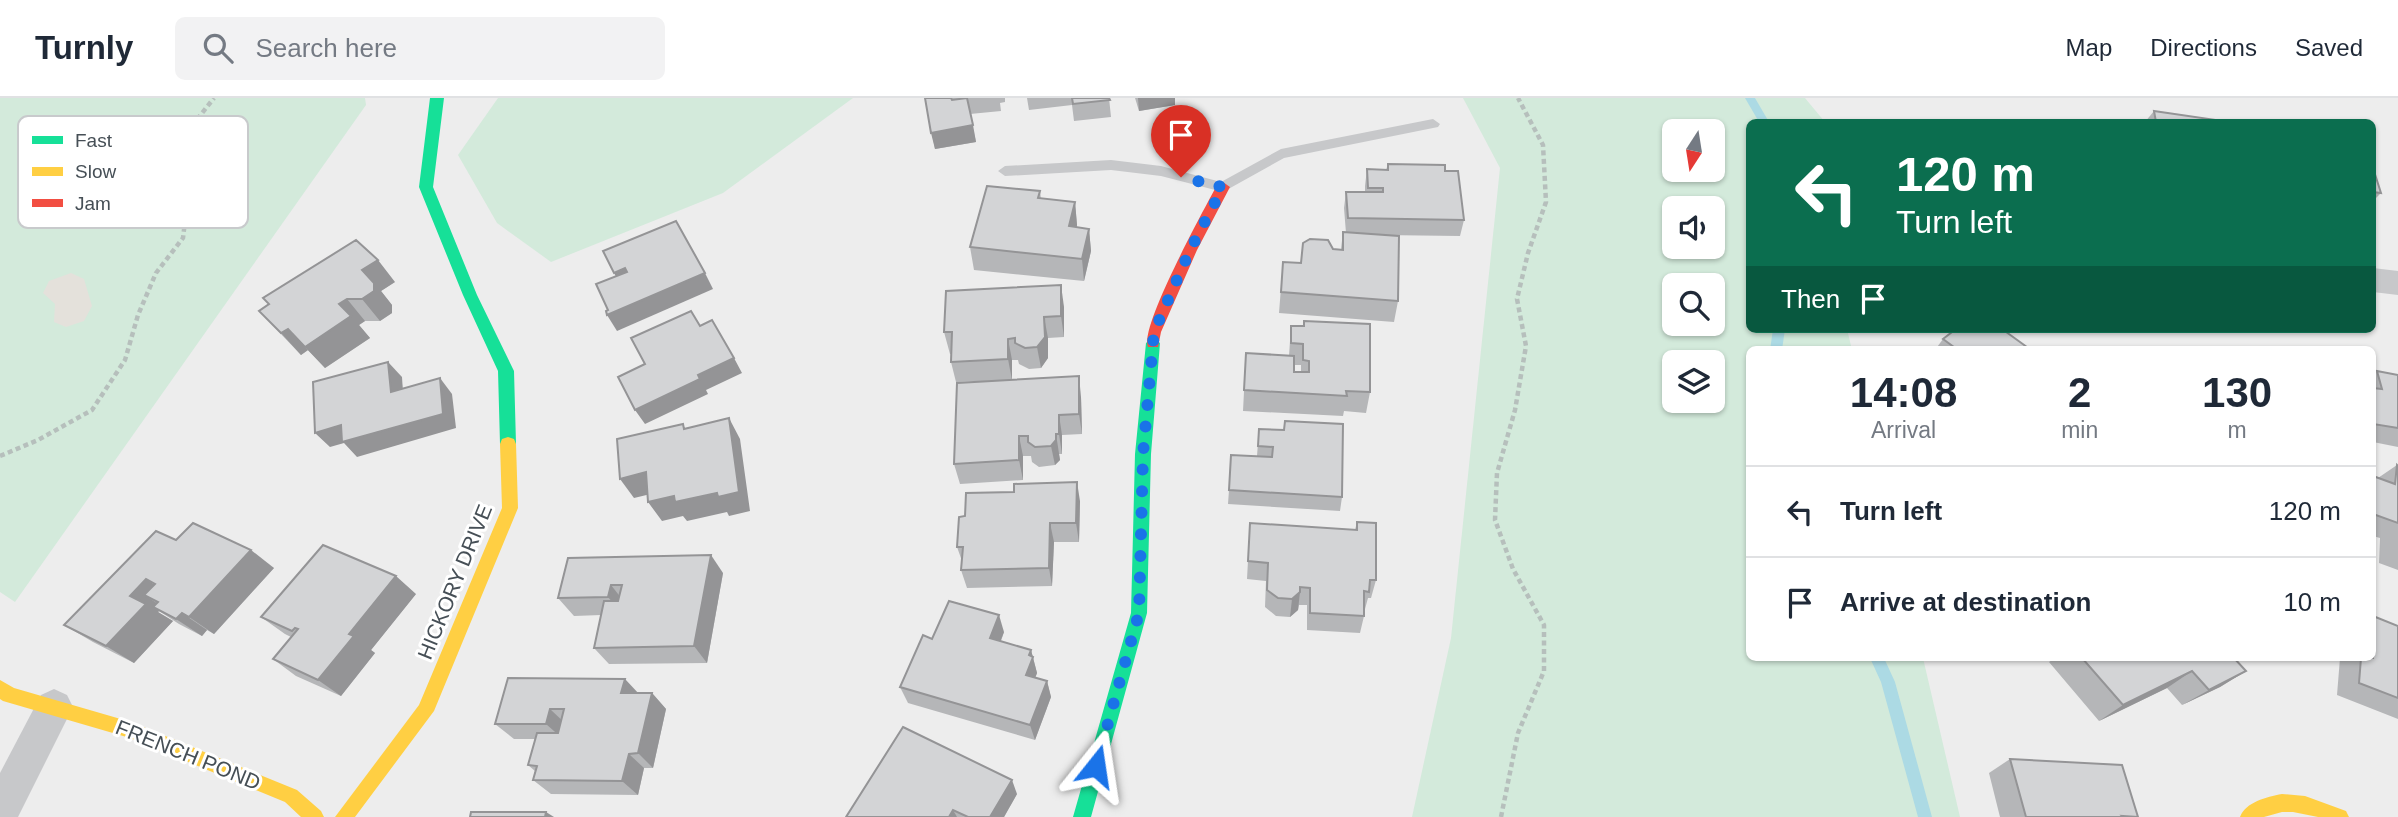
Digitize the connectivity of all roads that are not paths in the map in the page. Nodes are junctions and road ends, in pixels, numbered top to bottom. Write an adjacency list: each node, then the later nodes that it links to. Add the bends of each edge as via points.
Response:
1 (437, 98): 11 (street, HICKORY DRIVE, via 426,187 506,371 510,508 425,711)
2 (1433, 124): 4 (lane, via 1281,154)
3 (1005, 171): 4 (lane, via 1111,165 1161,171)
4 (1223, 187): 12 (street, via 1154,332 1143,454 1139,613)
5 (2376, 280): 6 (street)
6 (2398, 283)
7 (0, 688): 8 (street, FRENCH POND, via 9,695)
8 (54, 707): 9 (street); 10 (street, FRENCH POND, via 131,730 291,796)
9 (0, 813)
10 (315, 817)
11 (344, 817)
12 (1082, 817)
13 (2249, 817): 14 (street, via 2273,803 2299,803)
14 (2340, 817)

